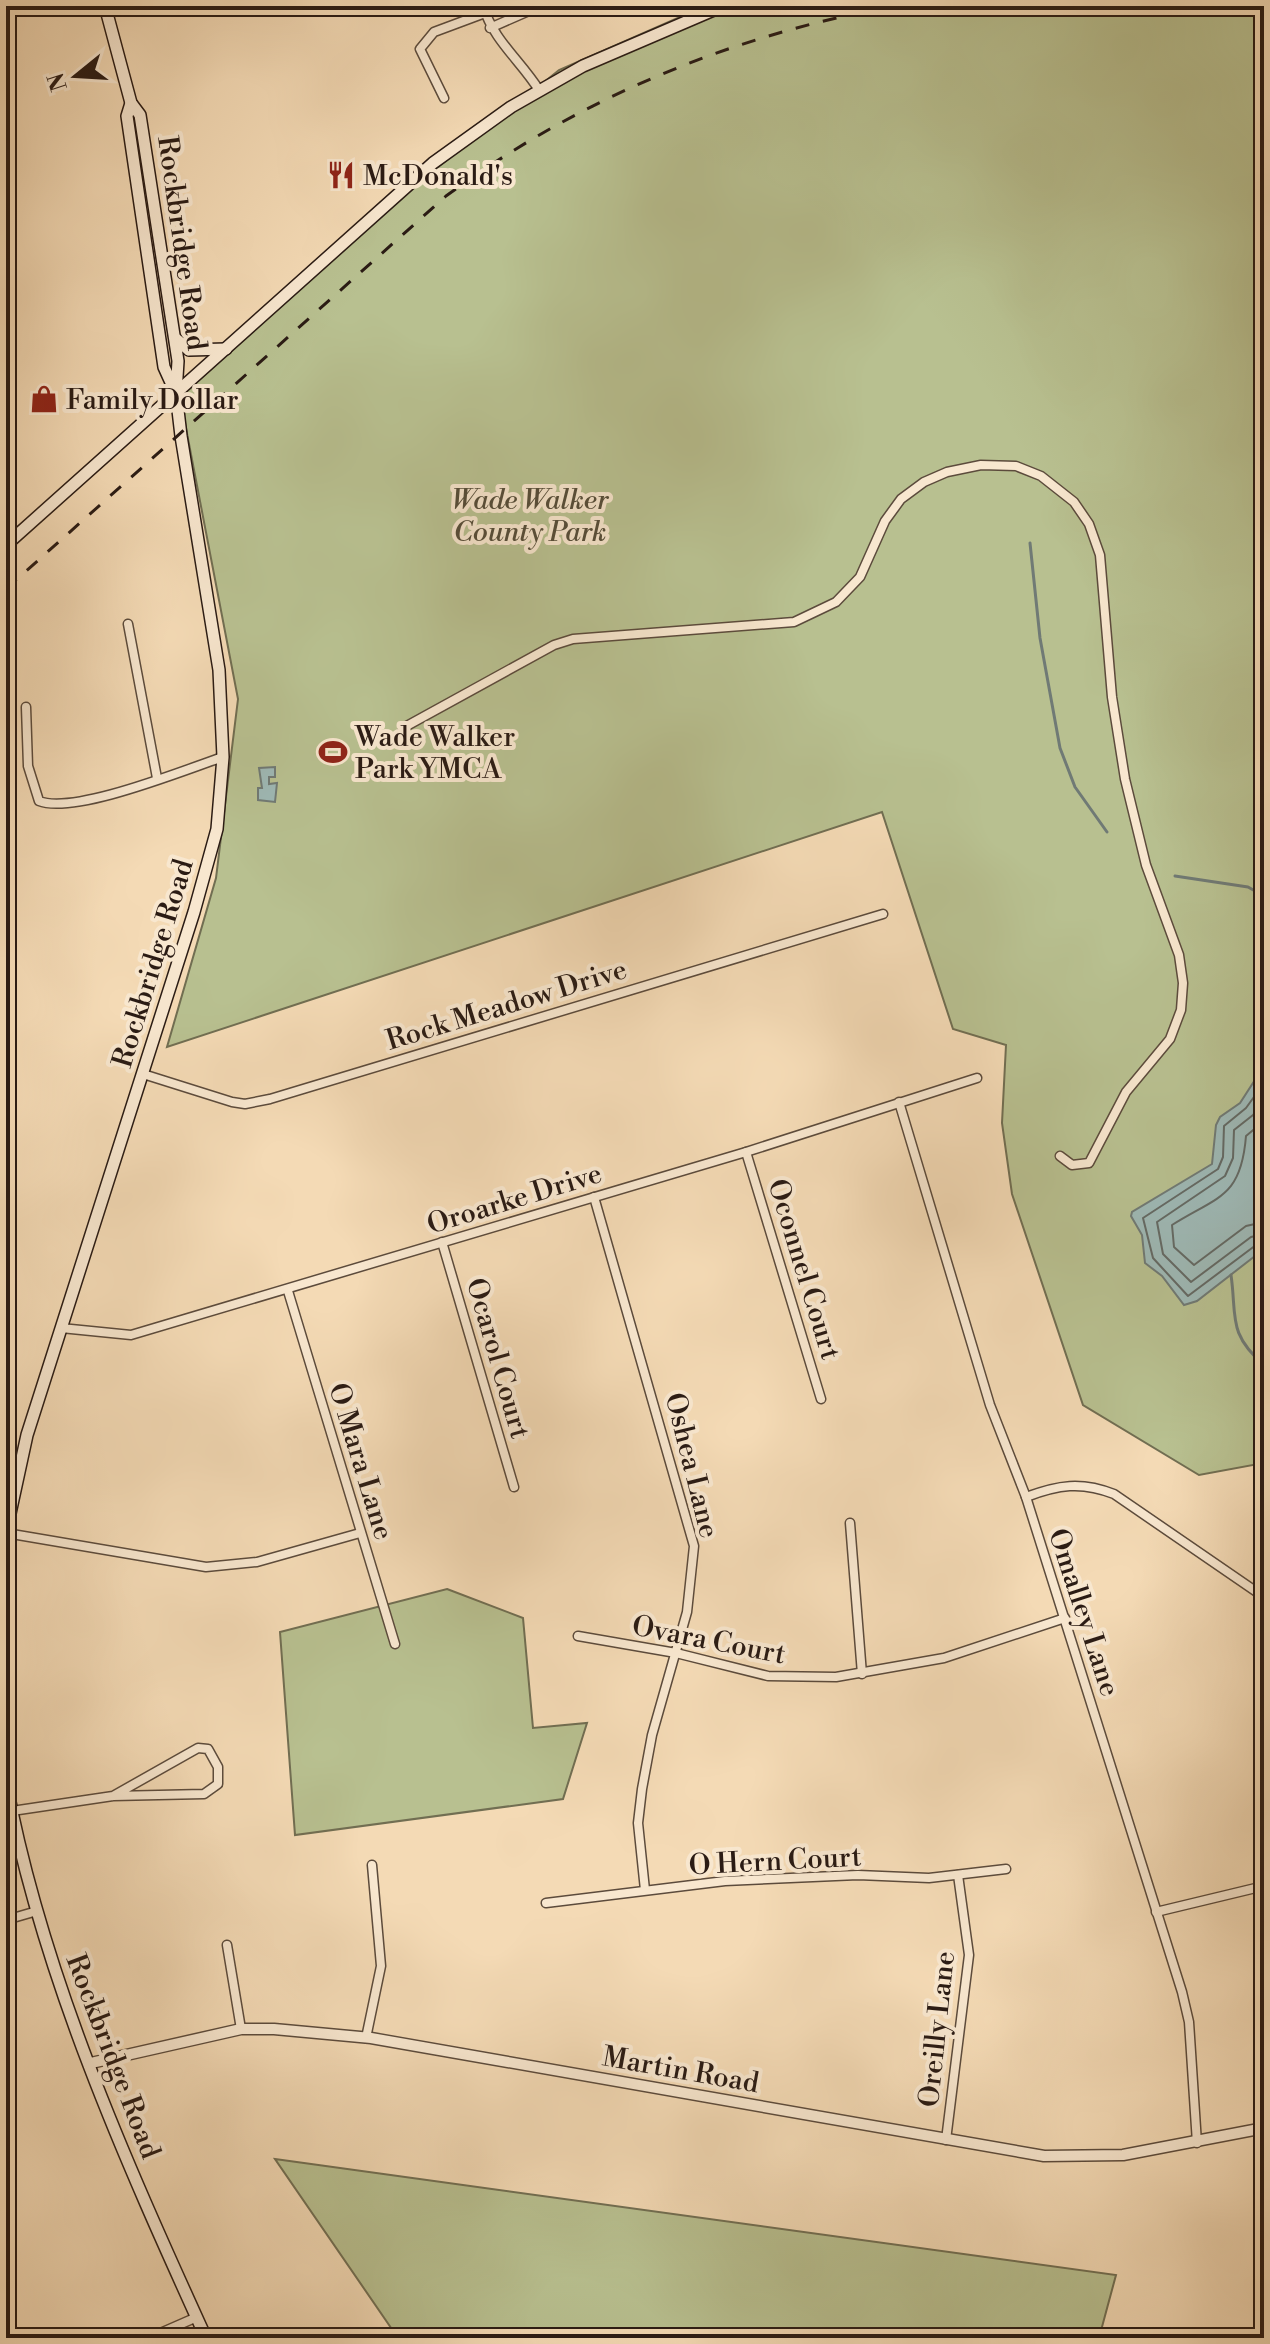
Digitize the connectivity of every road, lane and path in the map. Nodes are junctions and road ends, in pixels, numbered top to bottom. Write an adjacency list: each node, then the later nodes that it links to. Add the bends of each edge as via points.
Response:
1 (105, 6): 8 (main road, Rockbridge Road)
2 (723, 6): 6 (main road)
3 (484, 10): 5 (street); 7 (street, via 434,32 420,49)
4 (531, 10): 5 (street)
5 (490, 28): 6 (street)
6 (539, 90): 10 (main road, via 433,163)
7 (444, 98)
8 (131, 103): 9 (main road, Rockbridge Road, via 140,115); 11 (main road, Rockbridge Road, via 127,116 164,367)
9 (174, 337): 10 (main road, via 189,350); 11 (main road, Rockbridge Road)
10 (227, 349): 11 (main road)
11 (176, 393): 12 (main road); 16 (main road, Rockbridge Road, via 219,670)
12 (6, 545)
13 (128, 624): 17 (street)
14 (26, 707): 17 (street, via 28,766 39,801 65,805)
15 (403, 728): 23 (street, via 573,639 794,622 836,602 860,577 892,510 934,476 1002,464 1053,483 1082,513 1100,555 1125,779 1183,983 1181,1010 1170,1039 1126,1092 1089,1163 1072,1165)
16 (223, 757): 17 (street); 19 (main road, Rockbridge Road, via 217,829)
17 (157, 778)
18 (883, 914): 19 (street, Rock Meadow Drive, via 258,1101 232,1102)
19 (143, 1074): 27 (main road, Rockbridge Road)
20 (977, 1078): 21 (street, Oroarke Drive)
21 (899, 1102): 22 (street, Oroarke Drive); 30 (street, Omalley Lane, via 990,1405)
22 (746, 1152): 24 (street, Oroarke Drive); 28 (street, Oconnel Court)
23 (1060, 1156)
24 (594, 1197): 25 (street, Oroarke Drive); 38 (street, Oshea Lane, via 692,1533 693,1574)
25 (442, 1242): 26 (street, Oroarke Drive); 29 (street, Ocarol Court)
26 (288, 1291): 27 (street, Oroarke Drive, via 131,1335); 33 (street, O Mara Lane)
27 (61, 1328): 32 (main road, Rockbridge Road, via 27,1435)
28 (821, 1399)
29 (514, 1487)
30 (1026, 1497): 34 (street, via 1069,1485 1114,1494); 35 (street, Omalley Lane)
31 (850, 1523): 39 (street)
32 (6, 1533): 33 (street, via 206,1567 257,1562)
33 (360, 1533): 37 (street, O Mara Lane)
34 (1264, 1597)
35 (1065, 1618): 39 (street, Ovara Court, via 944,1658); 50 (street, Omalley Lane)
36 (578, 1636): 38 (street, Ovara Court)
37 (395, 1644)
38 (676, 1653): 39 (street, Ovara Court, via 768,1676); 47 (street, Oshea Lane, via 642,1789 638,1823)
39 (862, 1674)
40 (6, 1782): 42 (main road, Rockbridge Road)
41 (113, 1796): 41 (street, via 204,1794 218,1784 218,1767 208,1749 198,1748); 42 (street)
42 (12, 1811): 49 (main road, Rockbridge Road)
43 (372, 1865): 54 (street, via 381,1966)
44 (1006, 1869): 45 (street, O Hern Court)
45 (958, 1875): 47 (street, O Hern Court, via 794,1877); 57 (street, Oreilly Lane, via 969,1955)
46 (1264, 1886): 50 (street)
47 (645, 1890): 48 (street, O Hern Court)
48 (546, 1903)
49 (37, 1911): 51 (street); 55 (main road, Rockbridge Road)
50 (1156, 1912): 58 (street, Omalley Lane, via 1189,2022)
51 (6, 1920)
52 (227, 1945): 53 (street)
53 (241, 2029): 54 (street, Martin Road); 55 (street, Martin Road)
54 (366, 2038): 57 (street, Martin Road)
55 (91, 2063): 59 (main road, Rockbridge Road, via 133,2175)
56 (1264, 2128): 58 (street, Martin Road)
57 (946, 2140): 58 (street, Martin Road, via 1014,2153 1075,2157)
58 (1197, 2143)
59 (197, 2317): 60 (street); 61 (main road, Rockbridge Road)
60 (149, 2338)
61 (206, 2338)

